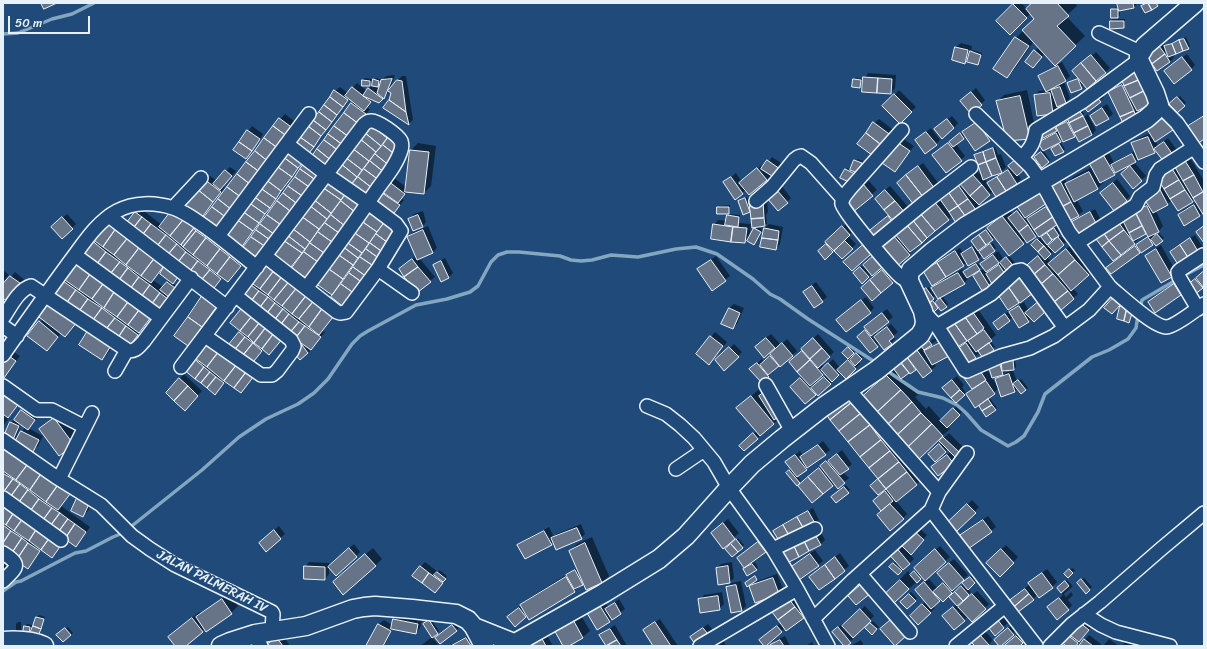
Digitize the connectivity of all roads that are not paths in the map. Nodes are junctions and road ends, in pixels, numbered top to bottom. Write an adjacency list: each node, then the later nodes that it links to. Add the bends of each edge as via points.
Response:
1 (1188, 5): 3 (street, via 1145,46)
2 (1099, 33): 3 (street)
3 (1140, 56): 4 (street); 10 (street, via 1082,102 1036,130 1033,143)
4 (1159, 105): 9 (street, via 1177,123); 15 (street, via 1146,119)
5 (309, 114): 8 (street)
6 (976, 114): 10 (street)
7 (902, 130): 16 (street, via 848,190)
8 (287, 144): 13 (street); 21 (street)
9 (1193, 148): 11 (street); 22 (street, via 1160,169 1153,187 1136,205)
10 (1022, 157): 15 (street)
11 (1204, 162)
12 (971, 167): 23 (street)
13 (326, 174): 18 (street); 18 (street, via 366,122 372,120 380,123 400,139 402,148); 25 (street)
14 (201, 178): 19 (street)
15 (1041, 181): 22 (street); 30 (street, via 966,226 911,270)
16 (843, 199): 17 (street, via 811,162 801,156 794,160 772,187); 23 (street, via 842,204 846,211)
17 (756, 201)
18 (368, 203): 28 (street, via 396,224 401,231); 31 (street)
19 (173, 208): 20 (street, via 151,203 128,207); 21 (street, via 195,219)
20 (109, 216): 24 (street); 29 (street)
21 (218, 236): 27 (street)
22 (1077, 243): 32 (street)
23 (873, 245): 30 (street, via 899,276)
24 (75, 255): 34 (street); 40 (street)
25 (265, 256): 27 (street); 31 (street)
26 (1203, 256): 37 (street, via 1178,272)
27 (257, 267): 35 (street)
28 (378, 269): 31 (street, via 343,313 337,312); 33 (street)
29 (191, 278): 36 (street); 40 (street)
30 (909, 281): 38 (street)
31 (307, 287)
32 (1110, 287): 37 (street, via 1161,326 1172,326); 43 (street, via 1089,310)
33 (412, 293)
34 (45, 295): 39 (street, via 31,286 20,294); 44 (street); 46 (street)
35 (236, 296): 36 (street); 45 (street, via 291,340 294,346 292,351 272,375 261,375)
36 (227, 307): 45 (street)
37 (1201, 307)
38 (923, 311): 42 (street); 52 (street, via 925,321 920,335)
39 (3, 318)
40 (161, 318): 46 (street, via 136,349)
41 (3, 326): 44 (street)
42 (937, 326): 43 (street, via 967,371 1001,356 1030,348); 43 (street, via 991,294 1016,271 1021,270)
43 (1065, 328)
44 (17, 336): 47 (street)
45 (206, 336): 48 (street)
46 (127, 350): 49 (street)
47 (3, 355)
48 (181, 367)
49 (115, 372)
50 (766, 385): 56 (street)
51 (3, 386): 55 (street, via 37,410 52,410)
52 (848, 389): 56 (street); 63 (street)
53 (647, 406): 58 (street, via 672,418)
54 (92, 413): 55 (street)
55 (85, 427): 61 (street)
56 (792, 431): 62 (street, via 752,464)
57 (3, 440): 61 (street, JALAN PALMERAH IV)
58 (704, 450): 60 (street); 62 (street)
59 (967, 453): 63 (street)
60 (676, 469)
61 (59, 479): 78 (street, JALAN PALMERAH IV, via 101,505 128,532 175,565 271,612)
62 (729, 488): 69 (street); 82 (street, via 686,536 659,559)
63 (939, 492): 65 (street)
64 (3, 498): 68 (street)
65 (931, 510): 71 (street); 74 (street)
66 (1204, 513): 75 (street)
67 (815, 529): 69 (street)
68 (61, 540)
69 (773, 550): 73 (street)
70 (3, 552): 72 (street, via 12,558 16,566)
71 (860, 574): 76 (street); 79 (street)
72 (3, 581)
73 (797, 589): 76 (street); 86 (street)
74 (1005, 606): 88 (street); 89 (street)
75 (1084, 614): 90 (street); 91 (street, via 1116,632)
76 (813, 619): 87 (street)
77 (474, 627): 78 (street, via 468,620 456,614 375,606 354,609 306,626); 82 (street); 85 (street)
78 (272, 631): 80 (street)
79 (910, 632)
80 (257, 640): 84 (street, via 230,642)
81 (3, 641): 83 (street, via 27,641)
82 (512, 645)
83 (44, 646)
84 (221, 646)
85 (484, 646)
86 (700, 646)
87 (828, 646)
88 (956, 646)
89 (1036, 646)
90 (1050, 646)
91 (1170, 646)

